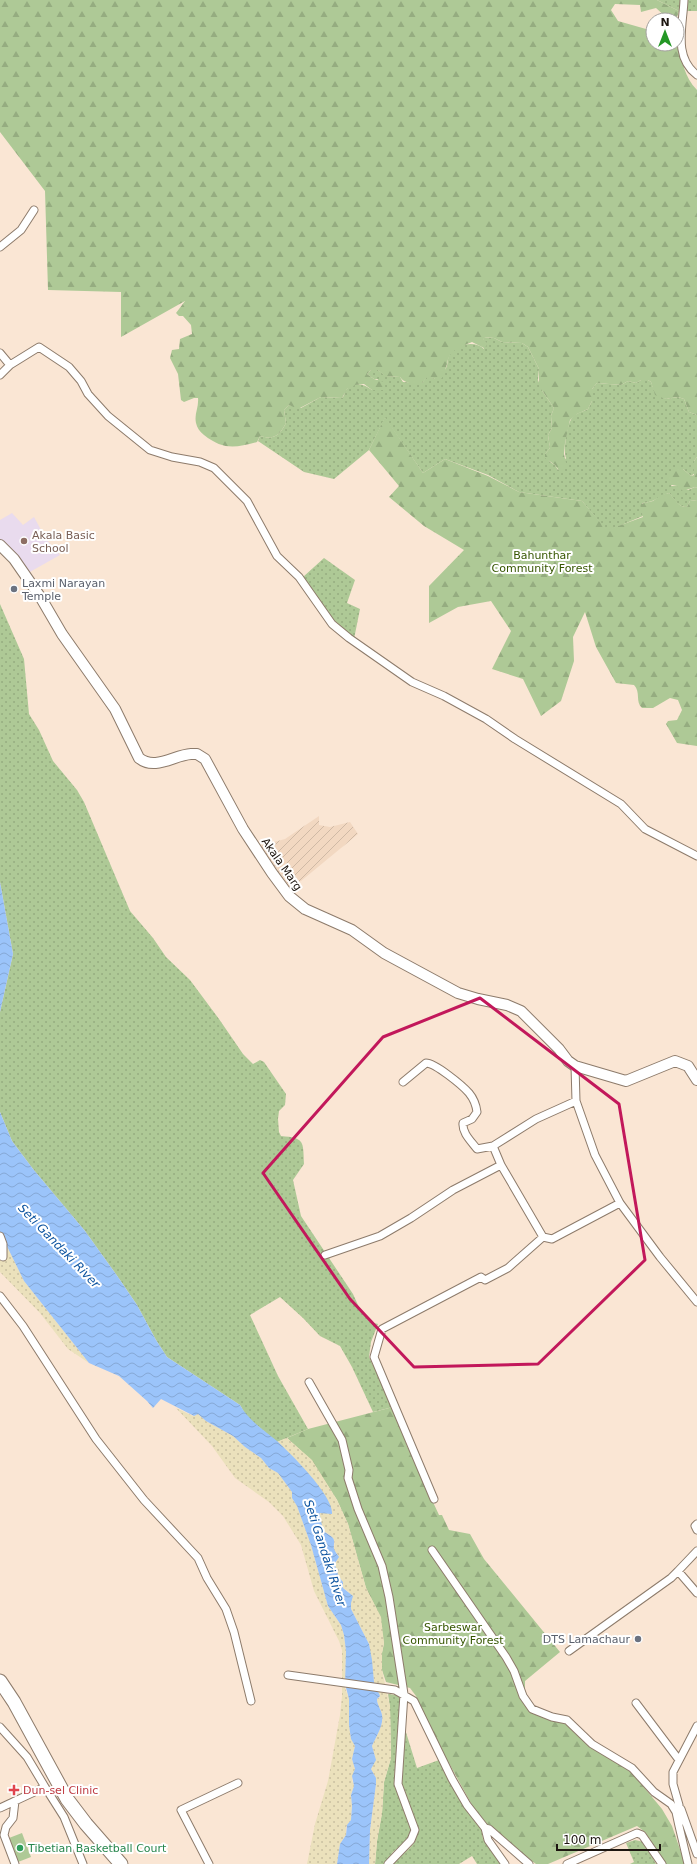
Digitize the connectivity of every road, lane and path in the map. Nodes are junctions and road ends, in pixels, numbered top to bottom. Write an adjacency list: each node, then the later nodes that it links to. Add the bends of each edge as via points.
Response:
1 (684, 0): 2 (street, via 680,38 686,66)
2 (697, 75)
3 (34, 210): 4 (street, via 21,230)
4 (0, 247)
5 (0, 352): 6 (street)
6 (10, 365): 7 (street); 9 (street, via 39,347 69,367 108,416 150,450 214,468 247,501 277,556 299,578 332,624 349,638 412,682 486,719 621,804 645,829)
7 (0, 375)
8 (0, 545): 10 (main road, Akala Marg, via 14,558 62,634 115,709 139,758 147,763 157,763 191,754 206,759 243,829 295,902 352,930 384,953 453,990 468,997 507,1005 520,1011)
9 (697, 856)
10 (575, 1066): 11 (main road, Akala Marg, via 626,1081 675,1060 688,1066); 13 (street)
11 (697, 1080)
12 (403, 1082): 14 (street, via 426,1063 437,1067 464,1088 476,1104 477,1112 472,1119 463,1122 462,1128 467,1136 477,1149)
13 (576, 1101): 14 (street, via 536,1119); 16 (street, via 595,1155)
14 (493, 1146): 15 (street)
15 (501, 1165): 18 (street); 19 (street, via 453,1190 380,1236)
16 (620, 1203): 18 (street, via 552,1239); 22 (street)
17 (0, 1236): 20 (street)
18 (543, 1237): 24 (street, via 508,1268 485,1280 481,1277 382,1329 374,1357)
19 (324, 1255)
20 (3, 1257)
21 (0, 1296): 35 (street, via 23,1326 96,1439 144,1500 198,1558 226,1610)
22 (697, 1302)
23 (309, 1382): 34 (street, via 342,1440 349,1470 348,1478 382,1566)
24 (434, 1499)
25 (697, 1524): 26 (street)
26 (697, 1530)
27 (432, 1550): 45 (street, via 506,1657 532,1709 567,1720 592,1744 632,1768 654,1792 671,1804)
28 (697, 1551): 29 (street)
29 (678, 1571): 30 (street); 31 (street)
30 (697, 1593)
31 (569, 1651)
32 (288, 1676): 34 (street, via 395,1690)
33 (2, 1687): 50 (highway, via 14,1702 67,1799)
34 (404, 1694): 46 (street, via 414,1701 452,1779); 52 (street, via 398,1784 413,1821 415,1833)
35 (251, 1701)
36 (636, 1703): 39 (street)
37 (697, 1726): 39 (street)
38 (0, 1727): 41 (street, via 27,1757)
39 (679, 1760): 43 (street, via 673,1772 673,1784)
40 (238, 1783): 51 (street, via 181,1810)
41 (45, 1787): 42 (street); 49 (street, via 64,1817)
42 (15, 1801): 44 (street); 48 (street, via 14,1818 6,1827 4,1835)
43 (679, 1805): 45 (street); 47 (street)
44 (0, 1808)
45 (679, 1826): 57 (street)
46 (485, 1828): 53 (street, via 488,1840); 54 (street)
47 (697, 1854)
48 (15, 1864)
49 (83, 1864)
50 (122, 1864)
51 (209, 1864)
52 (388, 1864)
53 (505, 1864)
54 (529, 1864)
55 (567, 1864): 56 (street, via 637,1833 642,1835)
56 (662, 1864)
57 (688, 1864)

